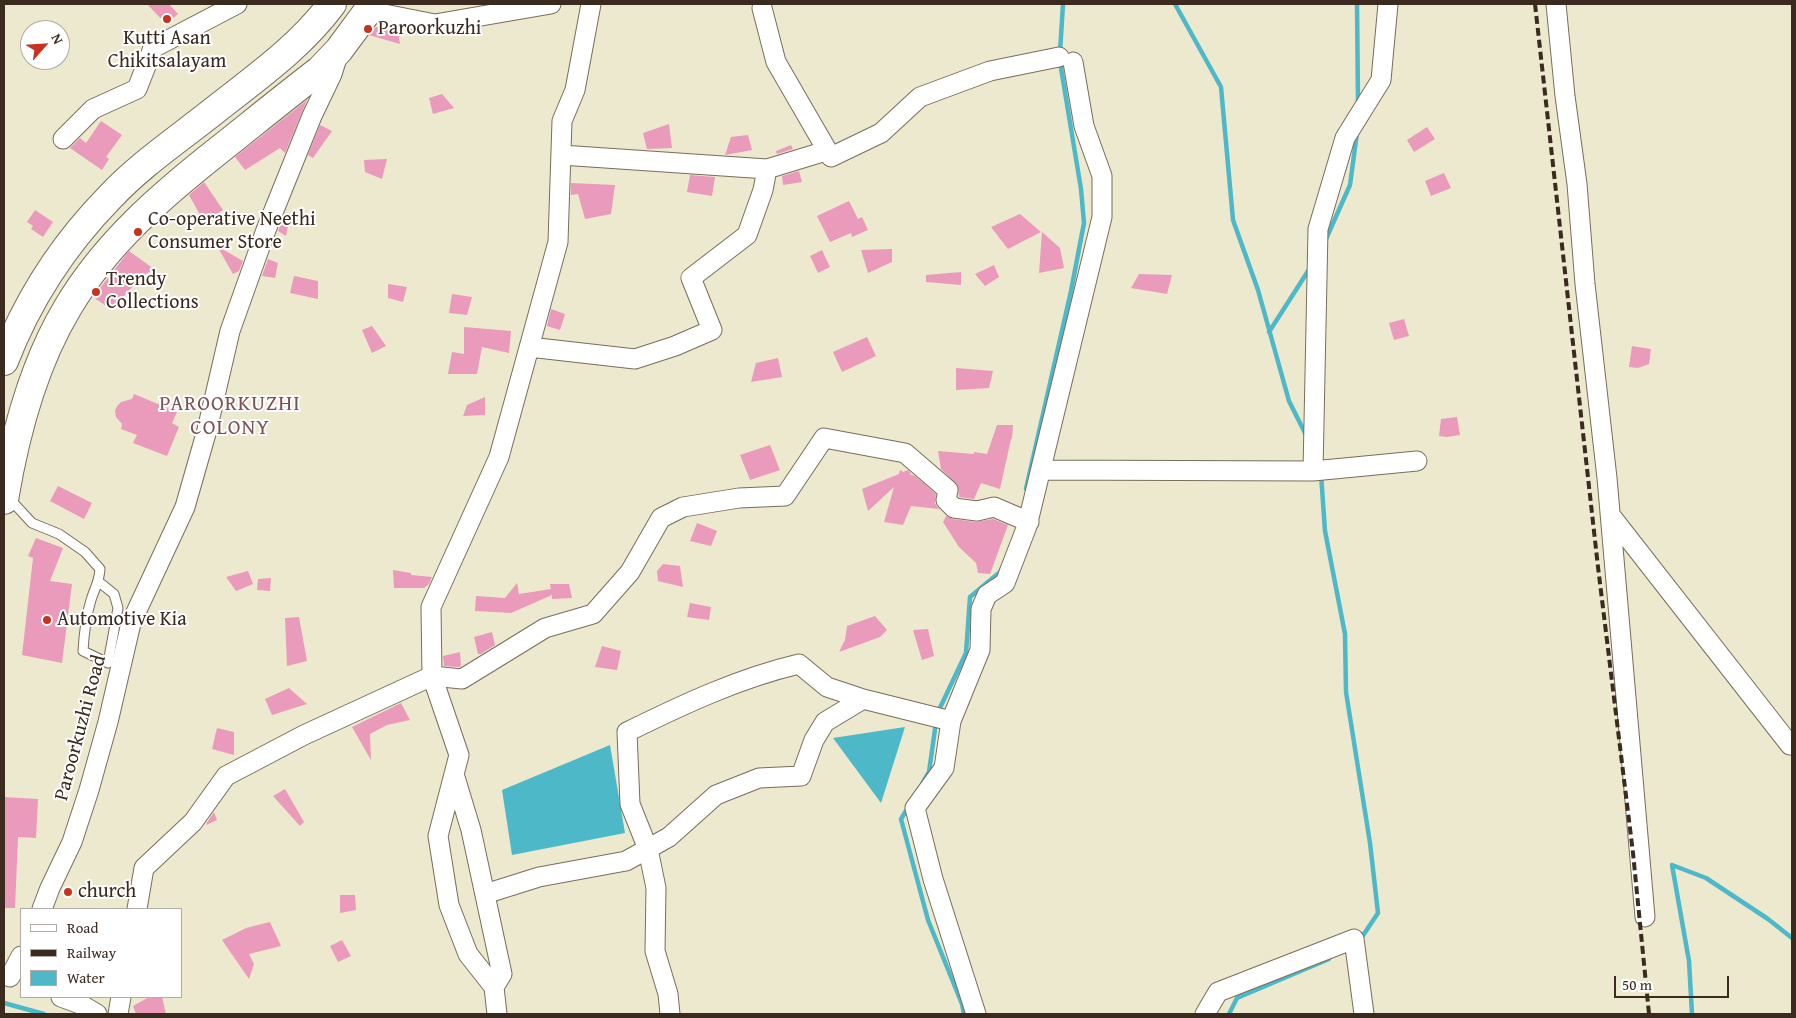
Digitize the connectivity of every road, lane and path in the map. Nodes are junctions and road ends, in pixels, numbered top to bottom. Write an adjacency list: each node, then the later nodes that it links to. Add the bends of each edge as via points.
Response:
1 (237, 4): 10 (street, via 153,48 137,90 93,109)
2 (332, 4): 15 (main road, via 316,26 282,58 110,196 56,262 33,296)
3 (550, 4): 7 (street, via 435,24)
4 (591, 4): 12 (street, via 575,90 562,121)
5 (1388, 4): 18 (street, via 1381,80 1345,138 1318,228)
6 (1556, 4): 20 (street)
7 (371, 7): 9 (main road)
8 (762, 8): 11 (street, via 776,62)
9 (339, 50): 19 (main road, via 320,70 134,222 85,280 47,347 33,382 9,464); 30 (street, Paroorkuzhi Road, via 332,74 266,230 230,331 185,507 131,624 89,790 72,842)
10 (63, 139)
11 (826, 151): 13 (street); 17 (street, via 830,157 881,133 920,97 990,70 1066,59 1102,176 1102,217)
12 (561, 155): 13 (street); 14 (street, via 558,242)
13 (767, 169): 14 (street, via 747,235 691,278 712,330 635,359)
14 (529, 347): 23 (street, via 499,457 431,607)
15 (4, 361)
16 (1417, 461): 18 (street)
17 (1041, 470): 18 (street); 21 (street)
18 (1313, 471)
19 (4, 497): 22 (lane, via 32,523 60,534 85,552 100,569)
20 (1611, 516): 26 (street); 32 (street)
21 (1028, 522): 23 (street, via 994,507 977,511 954,508 946,500 948,490 904,453 824,438 785,496 740,498 683,507 661,518 630,572 593,614 545,628 462,679); 25 (street, via 1005,583 987,595 981,609 980,650)
22 (99, 582): 22 (lane, via 91,599 83,652 108,663 118,608 114,594)
23 (432, 676): 27 (street, via 459,756); 31 (street, via 304,735 226,776 193,822 144,868)
24 (863, 699): 25 (street); 28 (street, via 825,722 814,740 801,776 758,778 716,796 669,837); 28 (street, via 827,687 799,664 764,672 677,707 627,732 630,804)
25 (951, 721): 42 (street, via 944,768 915,808 933,879)
26 (1792, 745)
27 (454, 774): 29 (street); 35 (street, via 438,836 449,905 468,954)
28 (648, 849): 29 (street, via 626,861 539,878); 41 (street, via 656,888 655,951 668,994)
29 (485, 894): 35 (street, via 502,974)
30 (42, 908)
31 (137, 908)
32 (1645, 917)
33 (20, 958): 34 (street)
34 (12, 978)
35 (494, 987): 40 (street)
36 (64, 998): 38 (street)
37 (121, 998): 39 (street)
38 (97, 1014)
39 (118, 1014)
40 (497, 1014)
41 (670, 1014)
42 (976, 1014)
43 (1205, 1014): 44 (street, via 1218,992 1356,946)
44 (1364, 1014)

